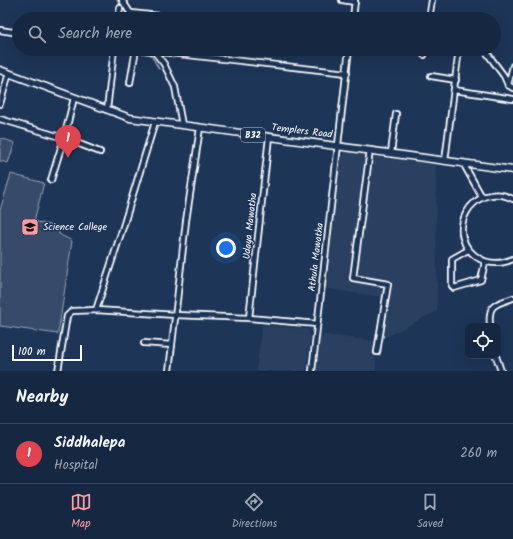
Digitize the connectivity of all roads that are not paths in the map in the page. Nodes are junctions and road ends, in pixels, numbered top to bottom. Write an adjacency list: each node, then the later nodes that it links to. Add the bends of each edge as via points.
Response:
1 (122, 0): 7 (street)
2 (342, 0): 4 (street)
3 (432, 0): 9 (street)
4 (355, 1): 8 (street)
5 (120, 8): 6 (street)
6 (119, 12)
7 (130, 12)
8 (354, 12)
9 (431, 12)
10 (0, 30): 11 (street)
11 (12, 32)
12 (113, 56): 32 (street)
13 (134, 56): 25 (street)
14 (156, 56): 36 (street, via 164,64 174,87)
15 (201, 56): 21 (street)
16 (348, 56): 21 (street, Athula Mawatha)
17 (458, 56): 24 (street)
18 (489, 56): 26 (street)
19 (513, 66): 26 (street)
20 (0, 70): 22 (main road, Templers Road / B32)
21 (346, 73): 40 (street, Athula Mawatha)
22 (9, 74): 29 (main road, Templers Road / B32); 31 (street)
23 (431, 76): 24 (street)
24 (456, 80): 28 (street)
25 (130, 82)
26 (508, 85): 27 (street)
27 (513, 88)
28 (454, 90): 30 (street); 44 (street)
29 (74, 98): 32 (main road, Templers Road / B32); 39 (street)
30 (513, 99)
31 (0, 104)
32 (107, 110): 35 (main road, Templers Road / B32, via 130,118)
33 (396, 114): 43 (street)
34 (0, 119): 39 (street)
35 (154, 122): 36 (main road, Templers Road / B32); 54 (street)
36 (182, 126): 37 (main road, Templers Road / B32)
37 (200, 128): 38 (main road, Templers Road / B32); 55 (street)
38 (269, 137): 40 (main road, Templers Road / B32); 56 (street, Udaya Mawatha)
39 (64, 138): 42 (street); 47 (street)
40 (338, 146): 41 (main road, Templers Road / B32); 58 (street, Athula Mawatha)
41 (370, 150): 43 (main road, Templers Road / B32); 61 (street, via 353,278 388,284)
42 (100, 152)
43 (391, 153): 44 (main road, Templers Road / B32)
44 (445, 160): 45 (main road, Templers Road / B32)
45 (463, 163): 46 (main road, Templers Road / B32); 48 (street)
46 (513, 170)
47 (51, 180)
48 (482, 197): 49 (street, via 502,195); 50 (street, via 468,208 464,216 462,234)
49 (513, 199)
50 (468, 250): 52 (street); 52 (street, via 452,259 454,288 481,280)
51 (513, 259): 52 (street, via 494,264)
52 (485, 262)
53 (513, 298): 57 (street, via 491,308)
54 (96, 310): 55 (street); 63 (street, via 72,311 66,316)
55 (176, 315): 56 (street); 60 (street)
56 (249, 318): 58 (street)
57 (490, 323)
58 (317, 324): 65 (street, Athula Mawatha)
59 (144, 343): 60 (street)
60 (172, 345): 64 (street)
61 (377, 352)
62 (497, 359): 66 (street)
63 (58, 371)
64 (169, 371)
65 (312, 371)
66 (501, 371)

